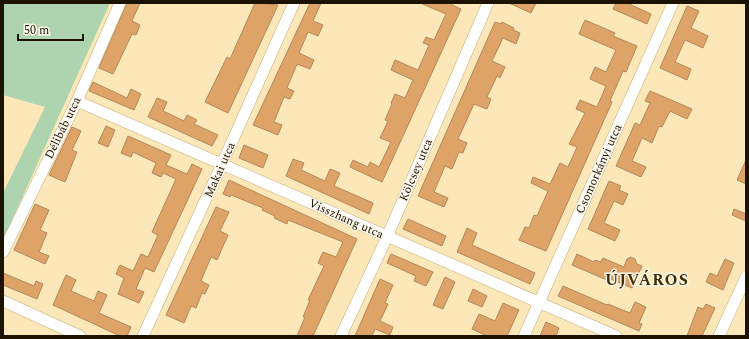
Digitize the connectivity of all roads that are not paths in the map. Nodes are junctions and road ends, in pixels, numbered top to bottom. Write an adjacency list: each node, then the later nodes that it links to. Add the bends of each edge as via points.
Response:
1 (120, 3): 5 (street, Délibáb utca)
2 (294, 3): 6 (street, Makai utca)
3 (488, 3): 7 (street, Kölcsey utca)
4 (673, 3): 11 (street, Csomorkányi utca)
5 (77, 101): 6 (street, Visszhang utca); 8 (street, Délibáb utca)
6 (222, 164): 7 (street, Visszhang utca); 13 (street, Makai utca)
7 (387, 237): 11 (street, Visszhang utca); 14 (street, Kölcsey utca)
8 (3, 252)
9 (746, 277): 17 (street)
10 (3, 301): 12 (street)
11 (539, 304): 15 (street, Csomorkányi utca); 16 (street, Visszhang utca)
12 (80, 336)
13 (143, 336)
14 (341, 336)
15 (524, 336)
16 (616, 336)
17 (719, 336)

